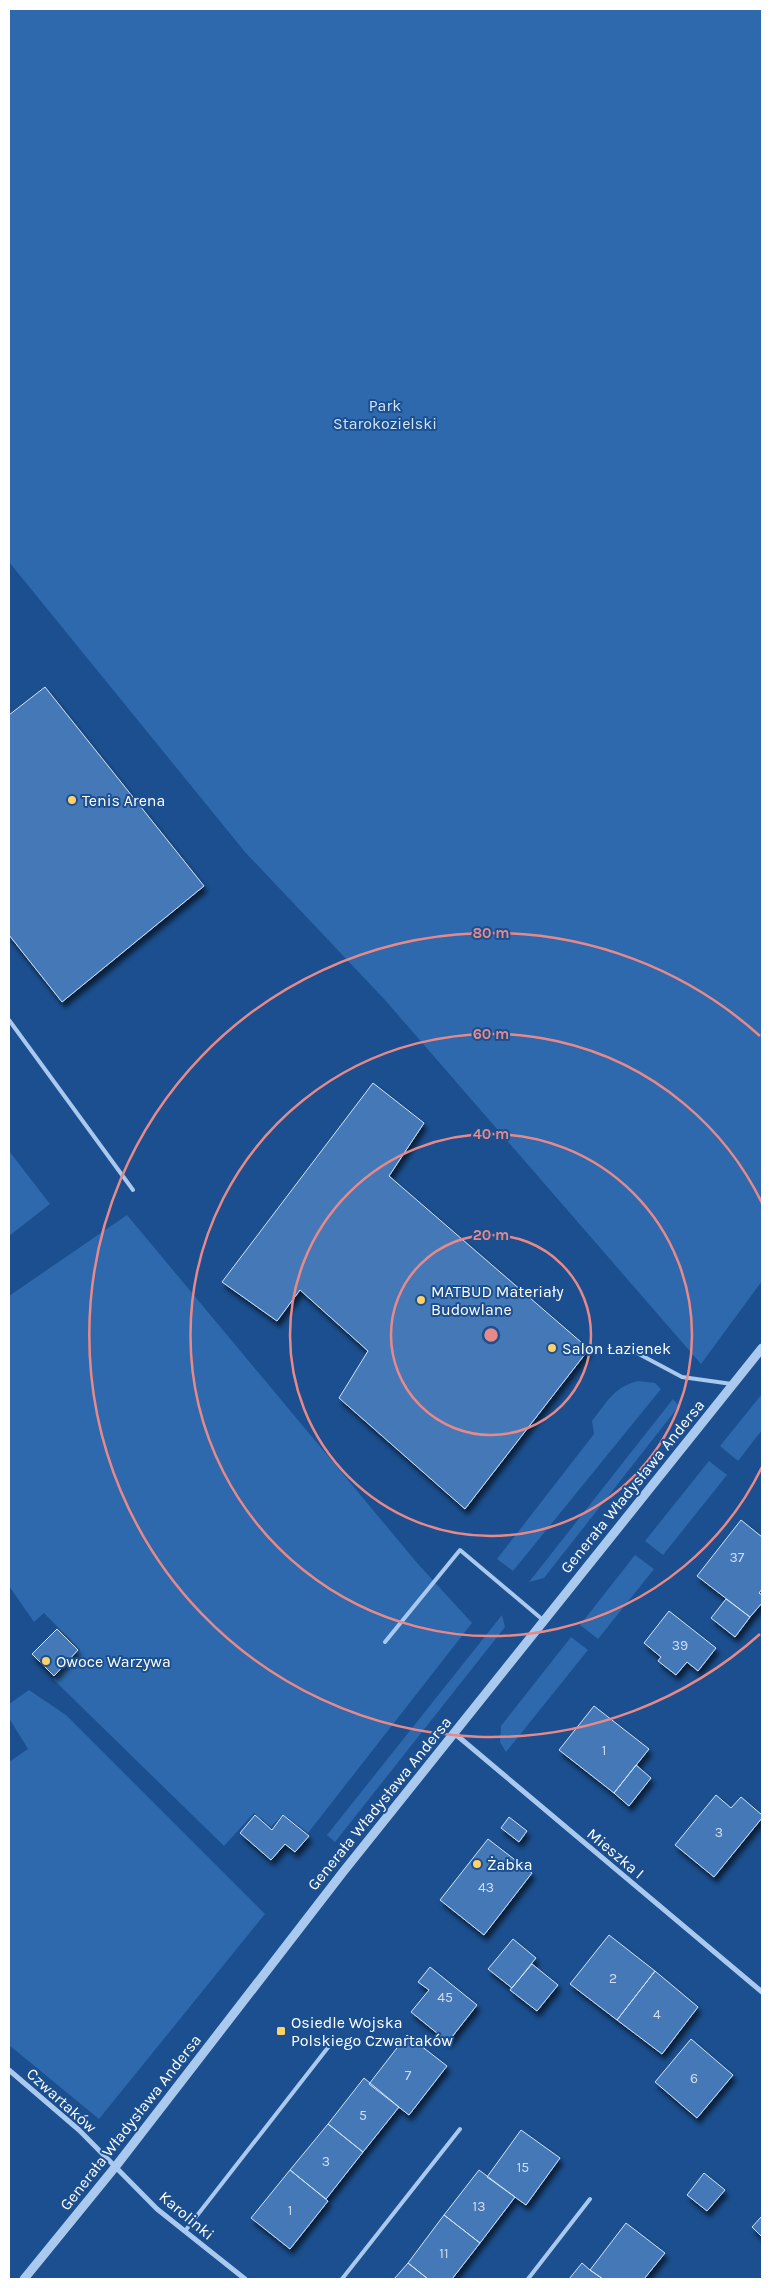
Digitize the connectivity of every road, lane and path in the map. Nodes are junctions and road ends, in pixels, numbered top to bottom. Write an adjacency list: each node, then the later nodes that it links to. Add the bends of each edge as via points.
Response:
1 (9, 1020): 2 (lane)
2 (133, 1190)
3 (762, 1348): 5 (street, Generała Władysława Andersa)
4 (637, 1353): 5 (lane, via 682,1377)
5 (734, 1384): 6 (street, Generała Władysława Andersa)
6 (543, 1620): 7 (lane, via 460,1550); 8 (street, Generała Władysława Andersa)
7 (385, 1642)
8 (454, 1733): 9 (street, Mieszka I); 14 (street, Generała Władysława Andersa)
9 (762, 1992)
10 (333, 2041): 16 (lane)
11 (11, 2071): 12 (street, Czwartaków); 14 (street, Czwartaków)
12 (9, 2079)
13 (460, 2129): 19 (lane)
14 (116, 2166): 16 (street, Karolinki); 17 (street, Generała Władysława Andersa)
15 (590, 2199): 20 (lane)
16 (184, 2231): 18 (street, Karolinki)
17 (24, 2279)
18 (245, 2279)
19 (342, 2279)
20 (528, 2279)

